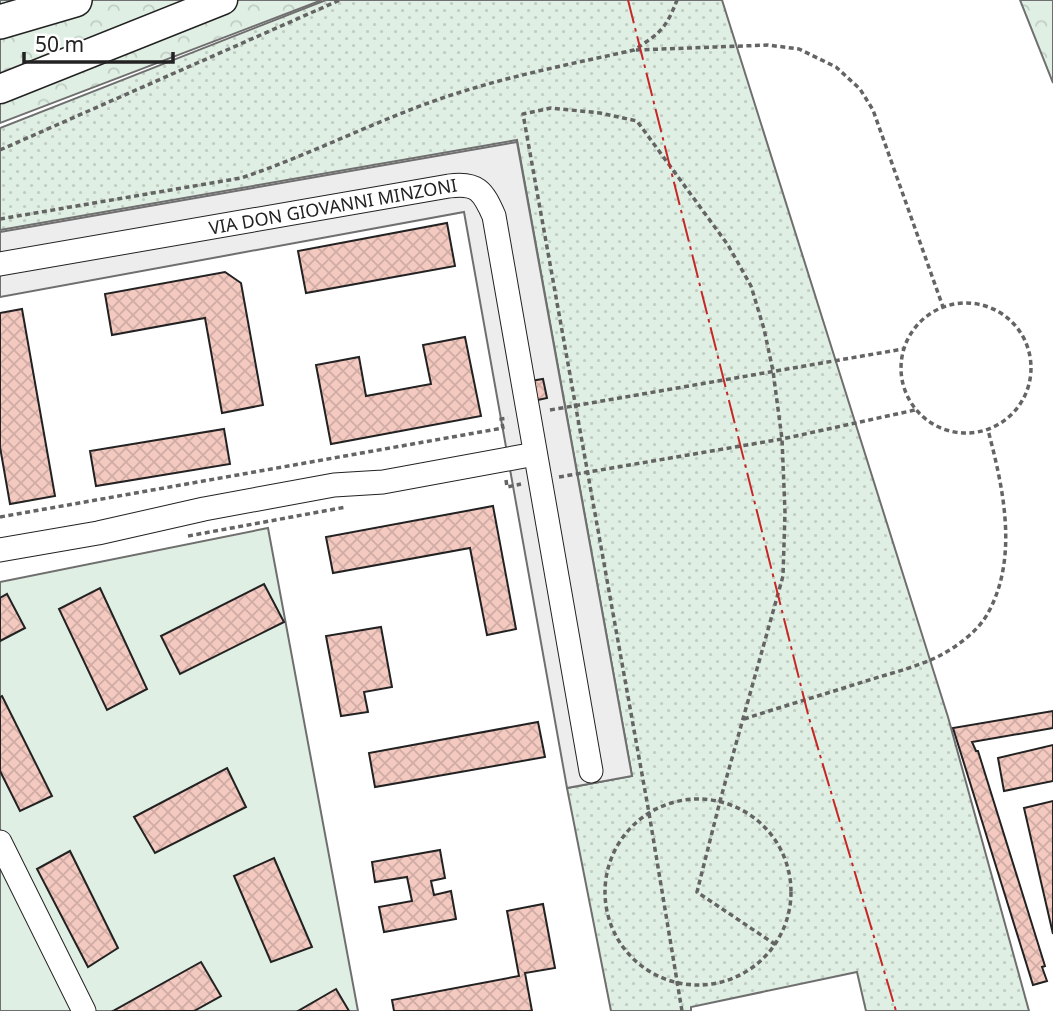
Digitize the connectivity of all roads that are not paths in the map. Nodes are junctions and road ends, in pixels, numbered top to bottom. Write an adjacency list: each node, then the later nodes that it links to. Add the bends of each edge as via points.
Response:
1 (75, 0): 3 (highway)
2 (223, 0): 4 (main road)
3 (0, 22)
4 (0, 89)
5 (0, 264): 6 (street, VIA DON GIOVANNI MINZONI, via 449,186 476,187 494,216)
6 (535, 454): 7 (street, via 383,482 321,487); 8 (street, VIA DON GIOVANNI MINZONI)
7 (0, 550)
8 (591, 771)
9 (0, 842): 10 (street)
10 (85, 1011)

